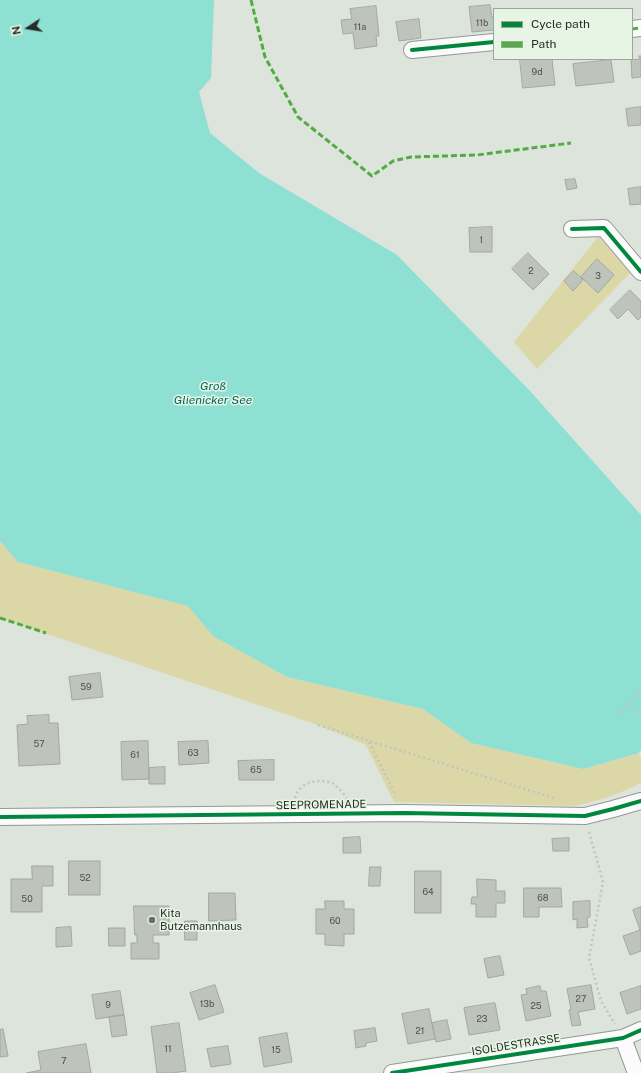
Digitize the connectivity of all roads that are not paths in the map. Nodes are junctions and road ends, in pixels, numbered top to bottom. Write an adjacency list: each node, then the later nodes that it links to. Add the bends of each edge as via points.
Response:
1 (493, 42): 2 (street)
2 (412, 50)
3 (572, 228): 4 (street, via 604,228)
4 (641, 272)
5 (641, 800): 6 (street, SEEPROMENADE, via 585,816 404,813)
6 (0, 818)
7 (641, 1030): 8 (street, ISOLDESTRASSE)
8 (623, 1038): 9 (street, ISOLDESTRASSE); 10 (street)
9 (392, 1073)
10 (636, 1073)

